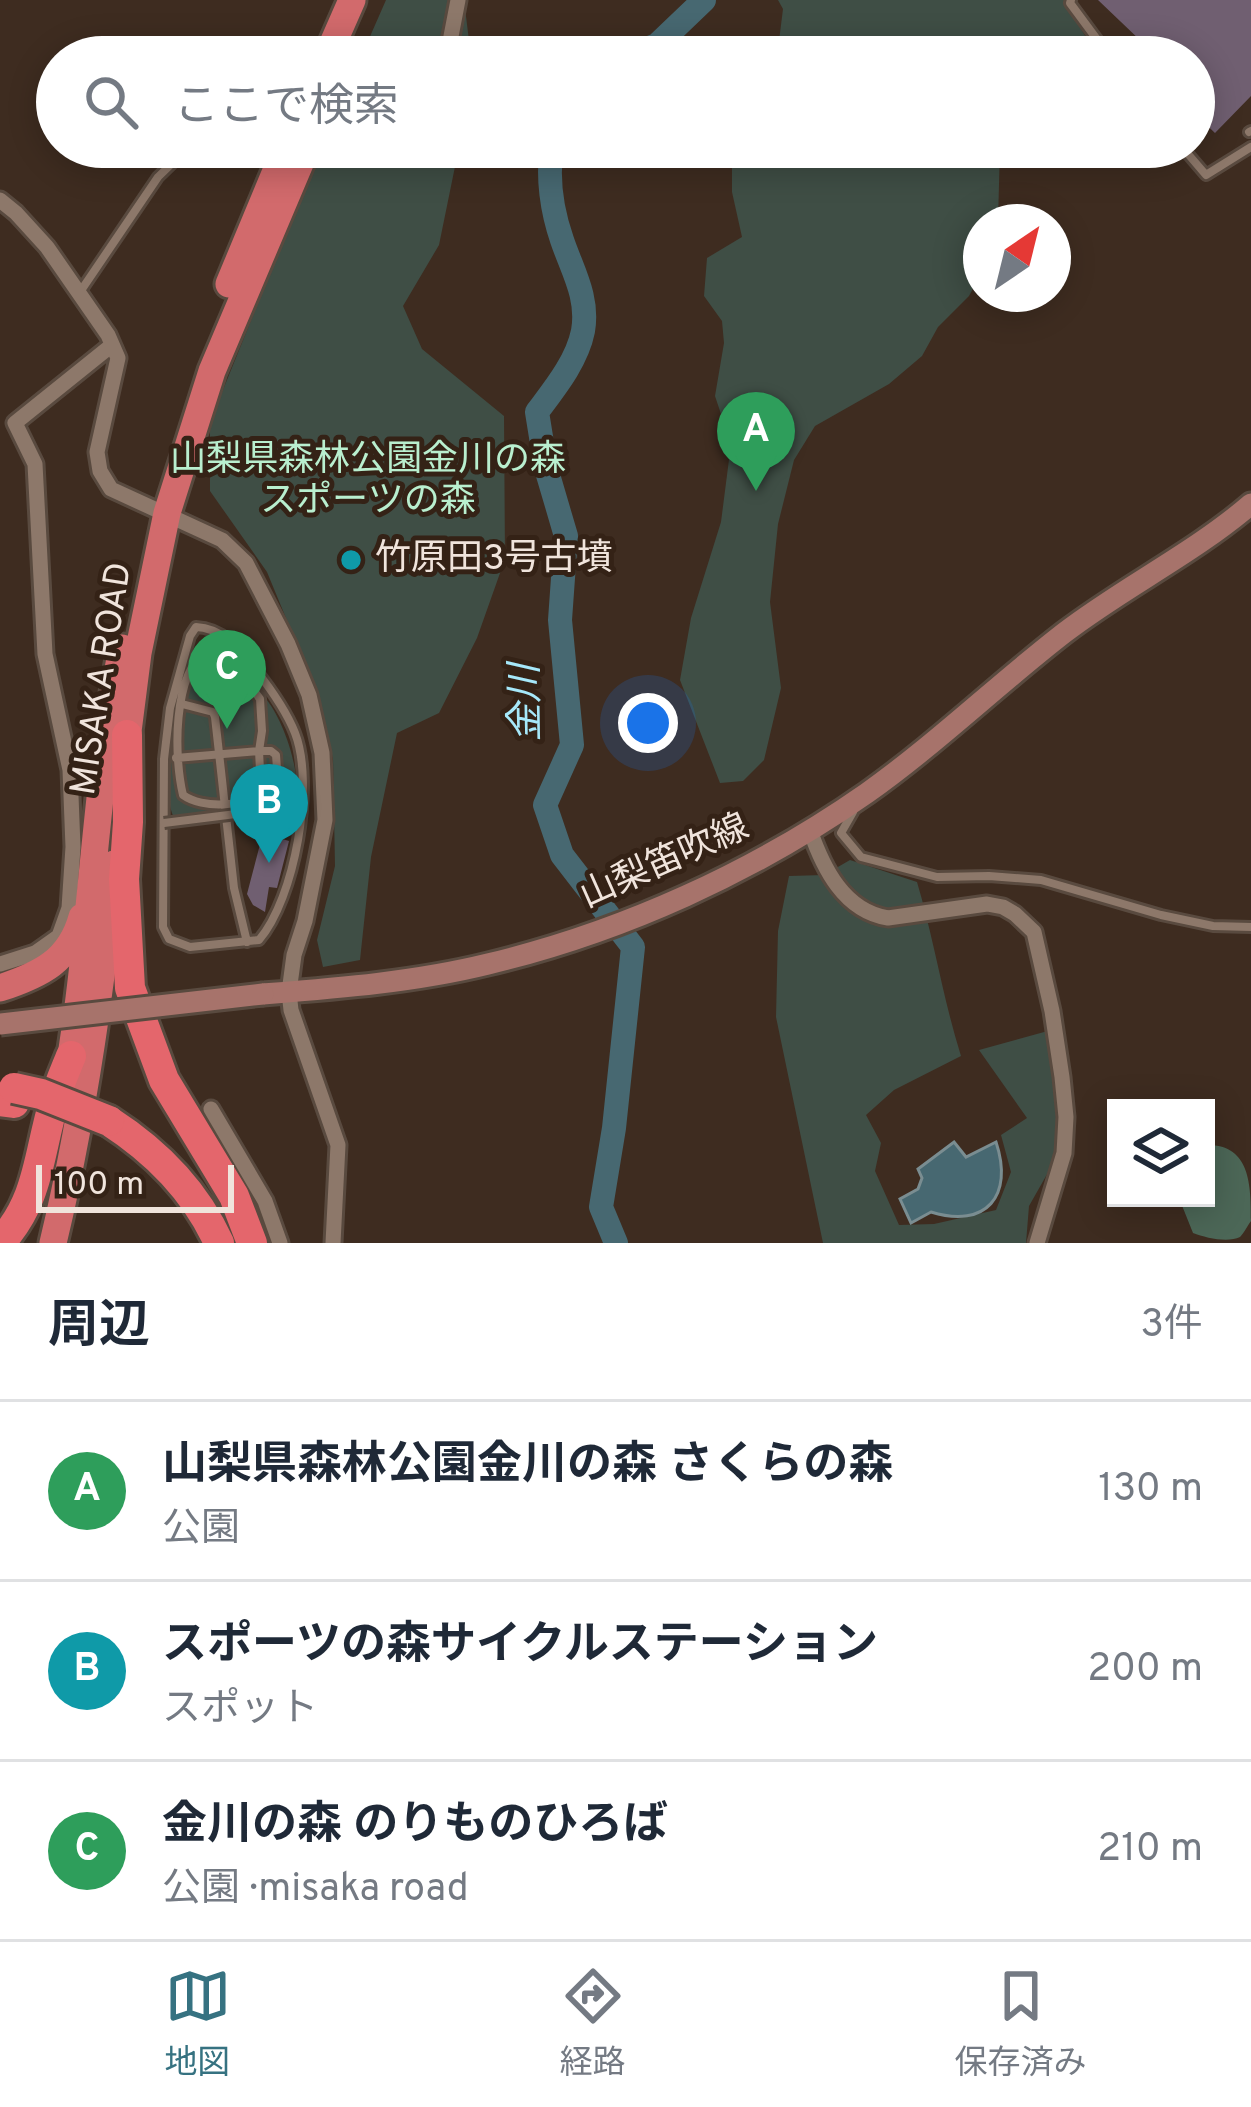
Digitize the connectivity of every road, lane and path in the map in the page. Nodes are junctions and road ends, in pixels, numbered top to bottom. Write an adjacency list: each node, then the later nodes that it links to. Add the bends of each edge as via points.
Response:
1 (352, 0): 5 (highway)
2 (370, 0): 6 (highway)
3 (458, 0): 7 (street)
4 (1071, 0): 8 (lane)
5 (336, 36)
6 (355, 36)
7 (451, 36)
8 (1096, 36)
9 (1251, 147): 13 (lane, via 1206,175)
10 (167, 168): 15 (lane)
11 (277, 168): 18 (highway, MISAKA ROAD, via 195,367)
12 (299, 168): 18 (highway, MISAKA ROAD)
13 (1200, 168)
14 (0, 200): 15 (street)
15 (80, 293): 16 (street)
16 (112, 345): 18 (street, via 118,358 100,471 110,489); 33 (street, via 15,424 35,464 45,654 70,770 73,848 69,908 58,936)
17 (1251, 504): 25 (main road, 山梨笛吹線, via 1065,632)
18 (160, 511): 20 (highway, MISAKA ROAD); 30 (highway, MISAKA ROAD, via 112,694); 35 (street, via 222,539 246,562 309,695 325,820)
19 (182, 704): 21 (lane, via 195,661 215,650 260,699); 22 (lane, via 213,712); 23 (lane)
20 (127, 735): 43 (highway, MISAKA ROAD, via 94,1035); 46 (highway, via 130,988 164,1080 234,1196)
21 (259, 752): 22 (lane); 24 (lane, via 275,755); 26 (lane, via 257,796)
22 (219, 756): 23 (lane); 26 (lane)
23 (176, 758): 26 (lane, via 183,796)
24 (279, 794)
25 (862, 796): 29 (main road, 山梨笛吹線); 31 (lane, via 841,833 861,857 938,877 1041,880 1161,915)
26 (225, 803): 32 (lane)
27 (301, 806): 28 (lane, bridge); 28 (lane, via 296,734 272,690 241,650 196,627 170,708); 32 (lane, via 272,924 260,940)
28 (164, 823): 32 (lane, via 169,939 190,947)
29 (810, 830): 35 (main road, 山梨笛吹線, via 657,908 540,950 447,973); 49 (street, via 837,884 875,916 987,904 1016,914 1034,932 1066,1117 1064,1153)
30 (93, 876): 34 (highway, via 69,946 45,972); 37 (highway, MISAKA ROAD)
31 (1251, 927)
32 (247, 941)
33 (0, 964)
34 (0, 988)
35 (289, 992): 36 (main road, 山梨笛吹線, bridge); 48 (street, via 338,1145)
36 (0, 1024)
37 (71, 1057): 41 (highway, via 38,1176); 42 (highway, MISAKA ROAD)
38 (7, 1095): 40 (highway)
39 (211, 1109): 47 (street)
40 (104, 1127): 44 (highway, via 159,1178); 45 (highway, via 153,1152 176,1175)
41 (0, 1243)
42 (35, 1243)
43 (53, 1243)
44 (202, 1243)
45 (219, 1243)
46 (252, 1243)
47 (280, 1243)
48 (333, 1243)
49 (1037, 1243)

